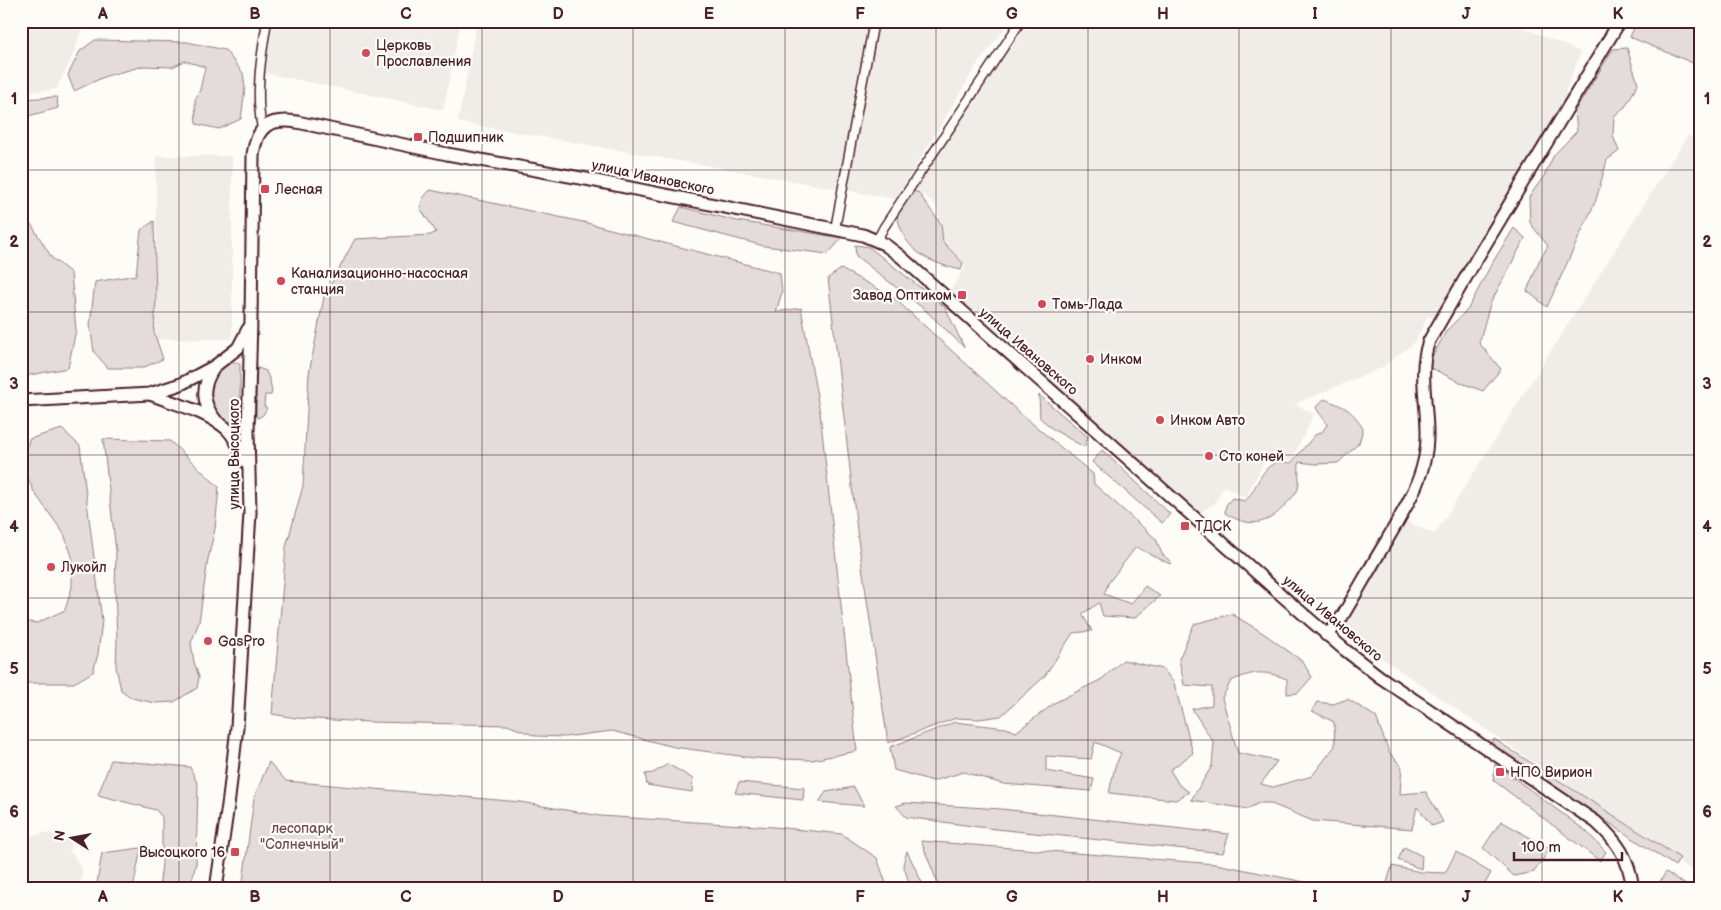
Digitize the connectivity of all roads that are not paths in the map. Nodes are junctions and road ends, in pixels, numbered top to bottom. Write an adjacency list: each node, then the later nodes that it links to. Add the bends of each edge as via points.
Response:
1 (267, 21): 5 (street, via 258,90)
2 (874, 21): 6 (street)
3 (1021, 21): 7 (street)
4 (1620, 21): 17 (main road, via 1429,341 1423,369 1427,444 1418,480 1337,625)
5 (262, 129): 6 (main road, улица Ивановского, via 280,120 297,122); 8 (main road, улица Высоцкого, via 254,142 253,155)
6 (835, 229): 7 (main road, улица Ивановского)
7 (877, 240): 17 (main road, улица Ивановского, via 900,256)
8 (252, 320): 9 (main road, улица Высоцкого); 10 (main road, via 238,348)
9 (250, 354): 10 (main road, via 232,356); 15 (main road, улица Высоцкого)
10 (219, 363): 11 (main road, via 180,384); 13 (main road, via 210,374 204,394 210,413)
11 (150, 394): 12 (main road); 13 (main road)
12 (21, 400)
13 (217, 422): 14 (main road)
14 (228, 430): 15 (main road); 16 (main road)
15 (248, 432): 16 (main road, улица Высоцкого)
16 (248, 469): 18 (main road, улица Высоцкого, via 250,513 240,678 229,798)
17 (1326, 635): 19 (main road, улица Ивановского, via 1380,677 1596,822 1623,853)
18 (216, 889)
19 (1633, 889)

